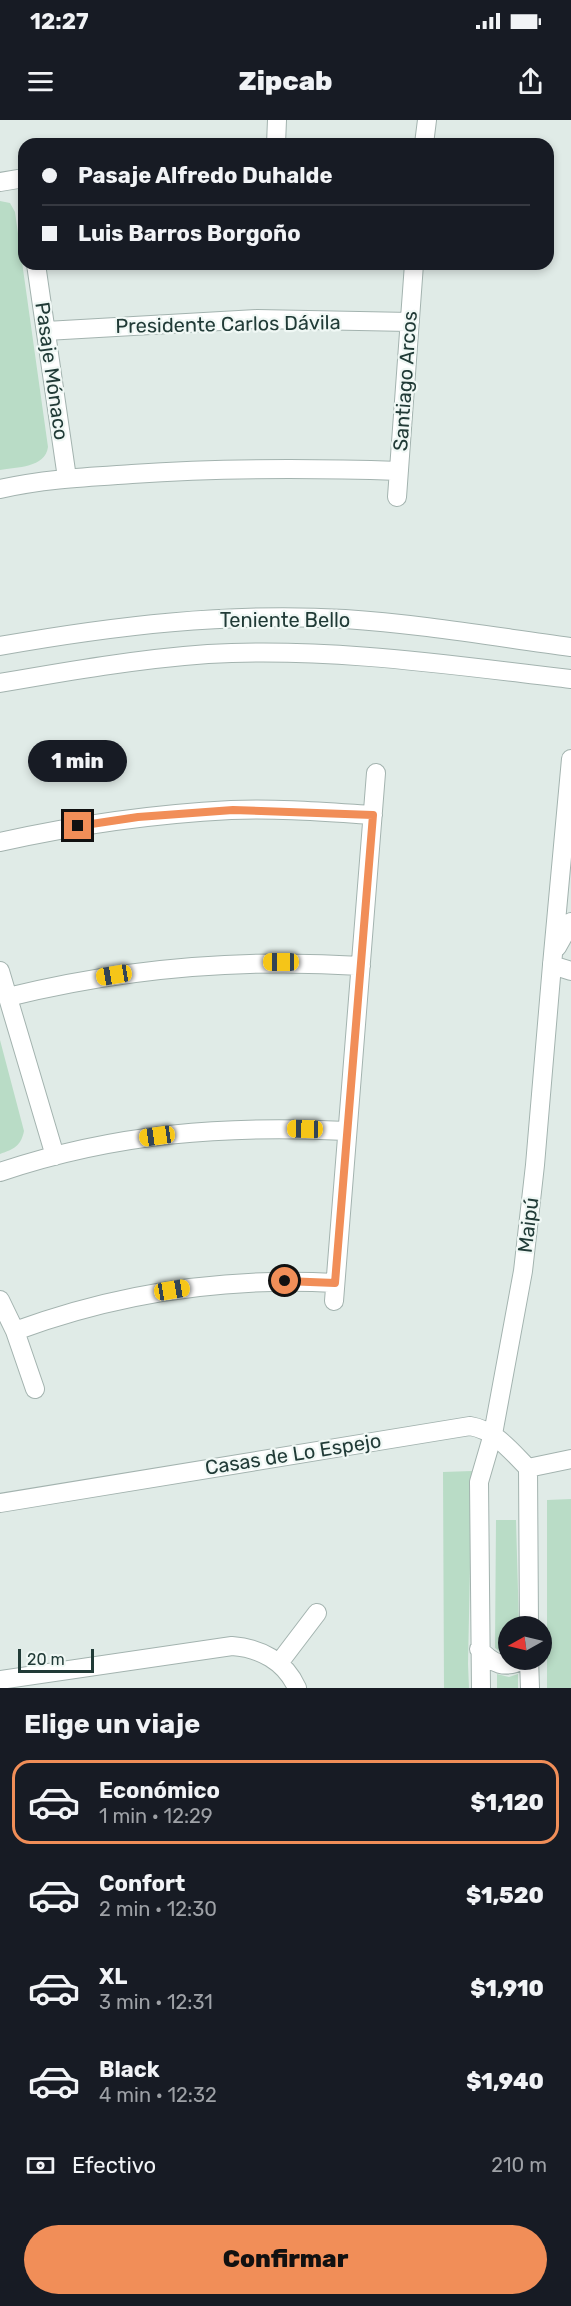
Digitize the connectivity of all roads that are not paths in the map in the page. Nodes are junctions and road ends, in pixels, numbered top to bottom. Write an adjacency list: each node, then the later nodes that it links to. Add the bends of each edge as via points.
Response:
1 (277, 120): 3 (street)
2 (427, 120): 4 (street)
3 (276, 138)
4 (425, 138)
5 (18, 179): 6 (street)
6 (0, 182)
7 (37, 270): 10 (street, Pasaje Mónaco)
8 (414, 270): 9 (street, Santiago Arcos)
9 (410, 322): 10 (street, Presidente Carlos Dávila, via 258,319); 11 (street, Santiago Arcos)
10 (46, 331): 12 (street, Pasaje Mónaco)
11 (399, 471): 12 (street, via 222,468); 14 (street, Santiago Arcos)
12 (67, 478): 13 (street)
13 (0, 489)
14 (397, 497)
15 (0, 646): 16 (street, Teniente Bello, via 137,626 273,617 345,619)
16 (571, 646)
17 (571, 679): 18 (street, Teniente Bello, via 330,654 254,653 146,660)
18 (0, 683)
19 (571, 770): 24 (street, Maipú)
20 (376, 773): 21 (street)
21 (373, 815): 22 (street, via 233,810 186,813 78,826); 25 (street)
22 (0, 842)
23 (571, 922): 24 (street)
24 (553, 960): 26 (street); 35 (street, Maipú, via 523,1271)
25 (361, 966): 28 (street, via 266,962 174,967 84,979); 29 (street)
26 (571, 970)
27 (0, 971): 28 (street)
28 (8, 997): 30 (street)
29 (348, 1131): 30 (street, via 206,1131 111,1143); 33 (street, via 334,1292 260,1282 185,1288 111,1301)
30 (55, 1156): 31 (street)
31 (0, 1172)
32 (0, 1300): 33 (street)
33 (15, 1331): 34 (street)
34 (35, 1389)
35 (493, 1434): 37 (street, Casas de Lo Espejo); 38 (street, Casas de Lo Espejo, via 470,1426); 41 (street, Maipú, via 479,1482)
36 (571, 1459): 37 (street)
37 (528, 1468): 40 (street)
38 (0, 1503)
39 (317, 1613): 42 (street)
40 (529, 1616)
41 (479, 1649): 43 (street); 47 (street, Maipú)
42 (279, 1663): 45 (street, via 255,1650 232,1646); 46 (street)
43 (498, 1664)
44 (529, 1670): 48 (street)
45 (0, 1680)
46 (297, 1688)
47 (481, 1688)
48 (530, 1688)

